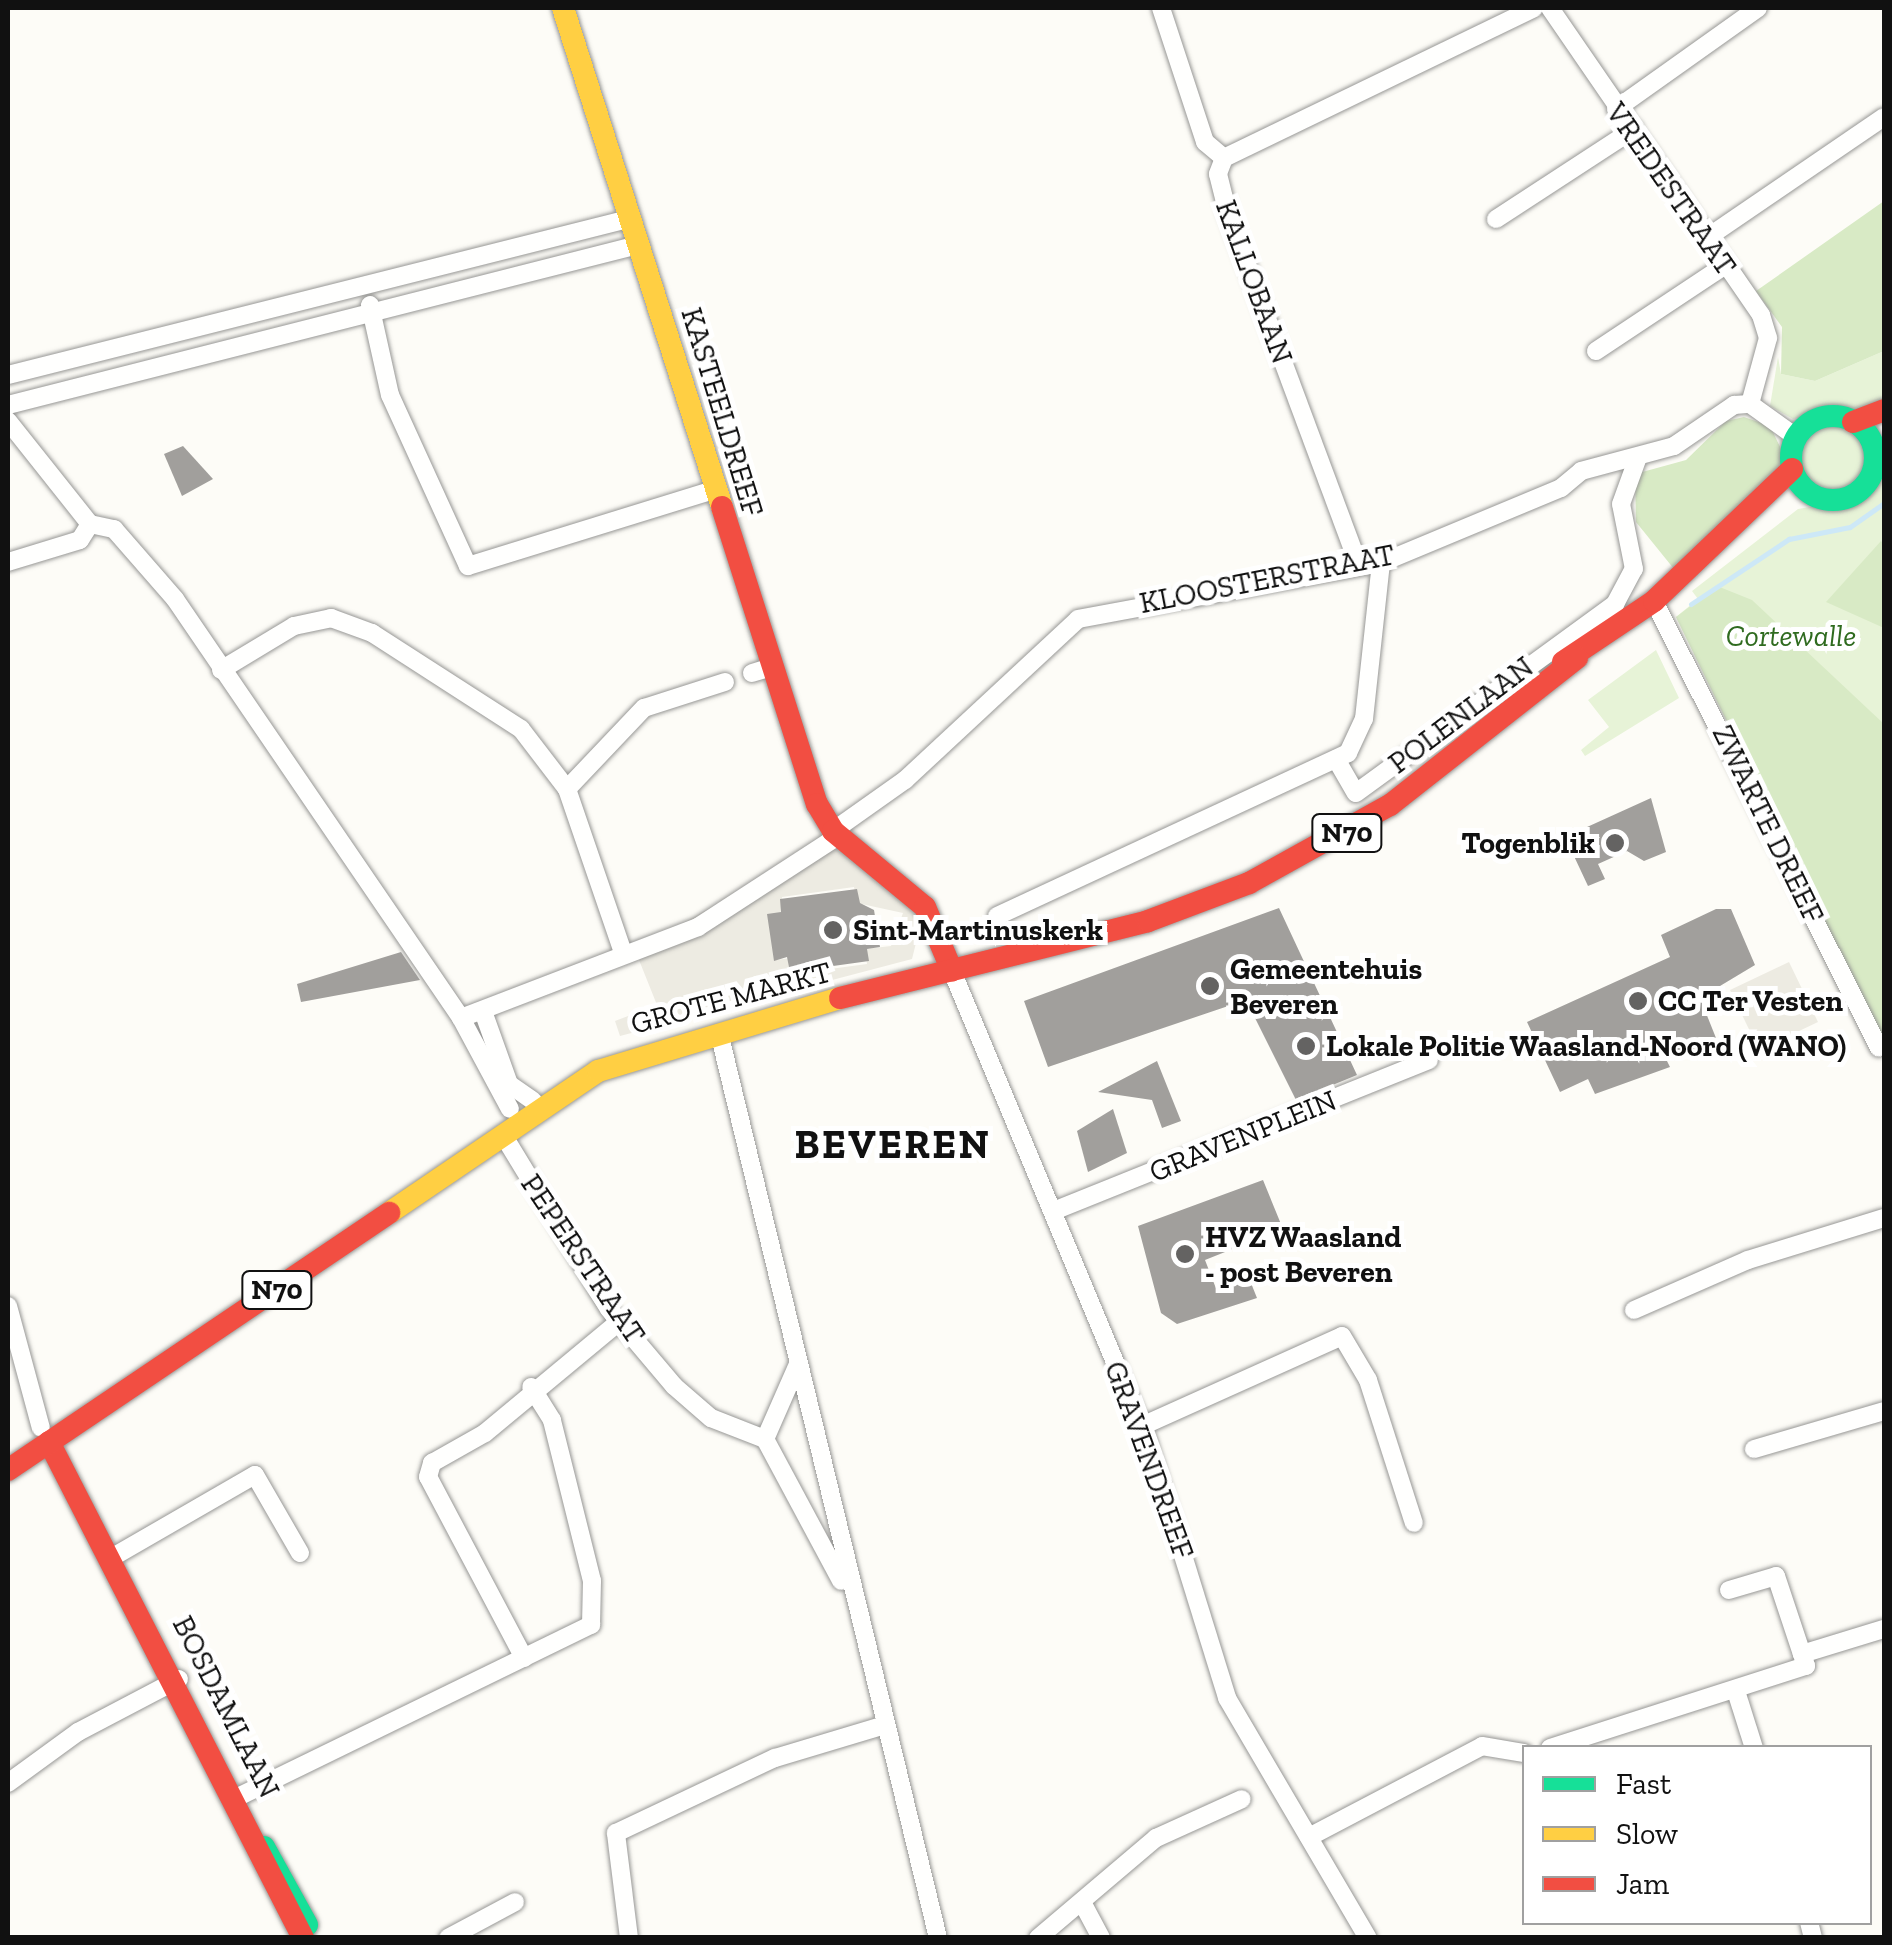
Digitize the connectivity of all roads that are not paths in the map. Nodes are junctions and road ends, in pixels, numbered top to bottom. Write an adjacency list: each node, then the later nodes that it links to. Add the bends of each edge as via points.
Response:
1 (564, 8): 10 (main road, KASTEELDREEF)
2 (1160, 8): 9 (street, KALLOBAAN, via 1205,142)
3 (1534, 8): 9 (street)
4 (1550, 8): 6 (street, VREDESTRAAT)
5 (1758, 8): 6 (street)
6 (1616, 109): 8 (street, VREDESTRAAT)
7 (1884, 117): 13 (street)
8 (1634, 130): 11 (street); 13 (street, VREDESTRAAT)
9 (1224, 158): 37 (street, KALLOBAAN, via 1218,174 1227,211)
10 (628, 219): 12 (street); 14 (main road, KASTEELDREEF)
11 (1496, 219)
12 (593, 227): 15 (street); 17 (street)
13 (1710, 235): 16 (street, VREDESTRAAT)
14 (638, 246): 15 (street); 32 (main road, KASTEELDREEF)
15 (600, 255): 18 (street)
16 (1724, 266): 19 (street); 23 (street, VREDESTRAAT, via 1766,324)
17 (365, 284): 18 (street); 20 (street)
18 (372, 311): 22 (street); 32 (street, via 390,395 468,566)
19 (1596, 350)
20 (34, 368): 21 (street); 22 (street, via 31,382)
21 (8, 375)
22 (43, 392): 24 (street)
23 (1750, 404): 28 (street); 30 (street, KLOOSTERSTRAAT, via 1720,409 1674,446)
24 (8, 406)
25 (1884, 410): 27 (main road)
26 (8, 421): 34 (street)
27 (1853, 422): 28 (main road, via 1821,418); 29 (main road, N70)
28 (1796, 437): 31 (main road)
29 (1879, 440): 33 (main road, N70, via 1858,491)
30 (1638, 457): 36 (street, KLOOSTERSTRAAT, via 1581,471 1561,488); 41 (street, POLENLAAN, via 1621,504 1631,542 1631,582 1615,604 1356,793)
31 (1792, 469): 33 (main road); 38 (main road, POLENLAAN / N70)
32 (714, 490): 43 (main road, KASTEELDREEF, via 762,670)
33 (1814, 496): 38 (main road, N70)
34 (90, 524): 35 (street, via 80,540); 39 (street, via 114,530 133,550)
35 (8, 562)
36 (1381, 563): 37 (street, KLOOSTERSTRAAT); 41 (street, via 1364,719 1356,744)
37 (1358, 564): 43 (street, KLOOSTERSTRAAT, via 1078,619 905,780)
38 (1654, 602): 46 (main road, POLENLAAN / N70, via 1299,844 1100,929); 50 (street, ZWARTE DREEF)
39 (221, 670): 42 (street, via 294,626 331,618 372,633 521,729); 48 (street)
40 (725, 682): 42 (street, via 644,708)
41 (1336, 759): 44 (street)
42 (567, 789): 45 (street)
43 (836, 833): 45 (street, via 698,927); 46 (main road, via 924,907)
44 (997, 916)
45 (623, 953): 47 (street)
46 (952, 971): 52 (main road, GROTE MARKT / N70, via 667,1044); 55 (street, GRAVENDREEF)
47 (484, 1014): 48 (street); 53 (street, via 509,1084)
48 (461, 1018): 54 (street)
49 (722, 1045): 60 (street)
50 (1879, 1048)
51 (1429, 1060): 55 (street, GRAVENPLEIN)
52 (586, 1078): 53 (main road, GROTE MARKT / N70); 54 (main road, GROTE MARKT / N70)
53 (534, 1102): 54 (main road, GROTE MARKT / N70)
54 (508, 1125): 59 (street, PEPERSTRAAT); 64 (main road, N70)
55 (1056, 1210): 63 (street, GRAVENDREEF)
56 (1884, 1218): 58 (street, via 1748,1260)
57 (8, 1306): 64 (street)
58 (1634, 1310)
59 (620, 1321): 61 (street); 65 (street, PEPERSTRAAT, via 690,1402)
60 (798, 1363): 65 (street); 70 (street)
61 (532, 1387): 78 (street, via 552,1420 597,1611 576,1635); 78 (street, via 485,1433 432,1464 428,1477)
62 (1884, 1411): 66 (street)
63 (1142, 1426): 69 (street, via 1342,1336 1368,1380); 88 (street, GRAVENDREEF, via 1227,1698)
64 (45, 1435): 67 (main road, N70); 68 (main road, N70); 73 (main road, BOSDAMLAAN)
65 (765, 1438): 71 (street)
66 (1754, 1448)
67 (8, 1450)
68 (8, 1470)
69 (1414, 1522)
70 (845, 1530): 71 (street); 75 (street)
71 (818, 1538): 75 (street)
72 (300, 1553): 73 (street, via 255,1475)
73 (111, 1558): 79 (main road, BOSDAMLAAN)
74 (1729, 1590): 77 (street, via 1776,1576)
75 (852, 1600): 81 (street)
76 (1884, 1629): 77 (street)
77 (1802, 1654): 80 (street, via 1806,1666)
78 (524, 1658): 86 (street)
79 (172, 1682): 85 (street); 86 (main road, BOSDAMLAAN); 89 (main road, BOSDAMLAAN)
80 (1736, 1691): 82 (street); 83 (street)
81 (885, 1725): 95 (street, via 774,1758 616,1834); 96 (street)
82 (1560, 1745)
83 (1753, 1745)
84 (1522, 1753): 88 (street, via 1482,1746)
85 (8, 1783)
86 (238, 1798): 89 (main road, BOSDAMLAAN)
87 (1242, 1799): 91 (street, via 1156,1838)
88 (1309, 1837): 99 (street, GRAVENDREEF)
89 (281, 1888): 92 (main road, BOSDAMLAAN); 93 (main road, BOSDAMLAAN)
90 (516, 1902): 94 (street)
91 (1082, 1904): 97 (street); 98 (street)
92 (303, 1938)
93 (314, 1938)
94 (448, 1938)
95 (629, 1938)
96 (938, 1938)
97 (1038, 1938)
98 (1101, 1938)
99 (1368, 1938)

